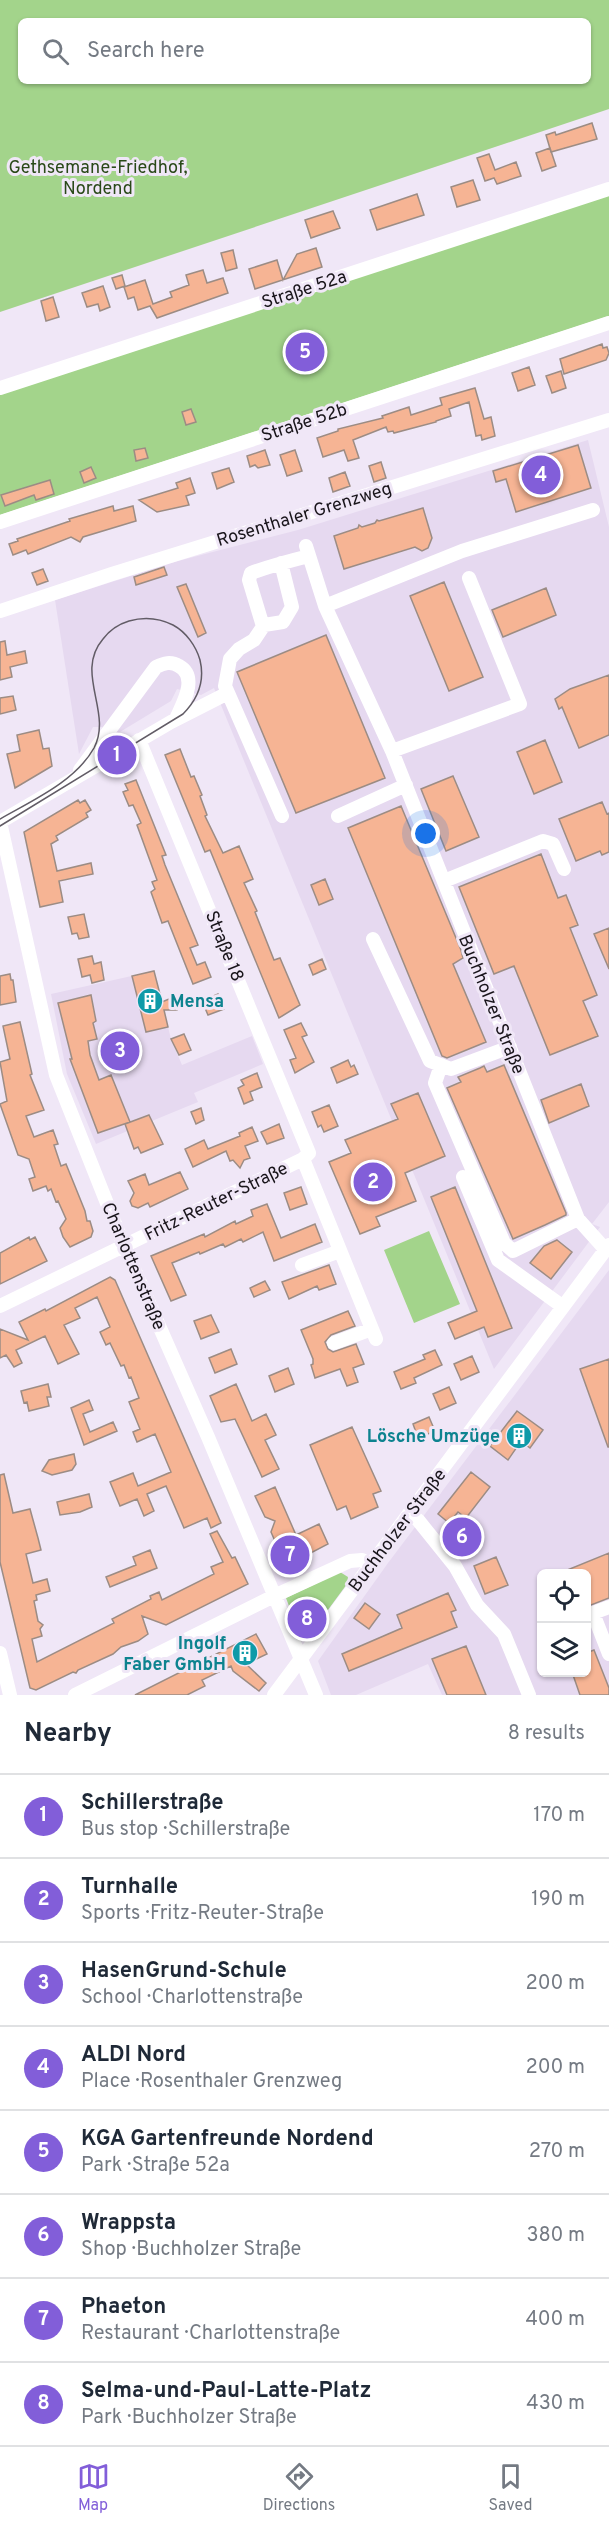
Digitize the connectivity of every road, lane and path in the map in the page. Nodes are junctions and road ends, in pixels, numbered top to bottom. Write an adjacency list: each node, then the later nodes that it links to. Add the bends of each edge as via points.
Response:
1 (609, 189): 3 (street, Straße 52a)
2 (609, 323): 6 (street, Straße 52b)
3 (0, 388)
4 (609, 420): 10 (street, Rosenthaler Grenzweg)
5 (593, 510): 9 (street, via 462,551)
6 (0, 522)
7 (281, 563): 9 (street, Buchholzer Straße, via 307,551); 11 (street, via 292,607 283,622); 11 (street, via 251,573 249,580)
8 (469, 578): 15 (street, via 520,704)
9 (325, 606): 15 (street, Buchholzer Straße)
10 (0, 611)
11 (264, 625): 12 (street, via 254,640 230,659 225,686)
12 (228, 693): 13 (street); 18 (street)
13 (176, 719): 14 (street); 16 (street, via 188,680 179,665 163,664 156,668)
14 (139, 740): 16 (street); 26 (street, Straße 18)
15 (392, 751): 17 (street, Buchholzer Straße)
16 (75, 777): 20 (street)
17 (406, 785): 19 (street); 22 (street, Buchholzer Straße)
18 (282, 816)
19 (338, 816)
20 (0, 822): 29 (street, Charlottenstraße, via 56,1075)
21 (564, 869): 22 (street, via 553,844 543,841)
22 (444, 881): 24 (street, Buchholzer Straße)
23 (373, 939): 25 (street, via 429,1061)
24 (510, 1047): 25 (street, via 451,1069); 28 (street, Buchholzer Straße)
25 (441, 1065): 28 (street, via 435,1083 504,1243 513,1251)
26 (306, 1156): 29 (street, Fritz-Reuter-Straße); 31 (street, Fritz-Reuter-Straße)
27 (463, 1177): 34 (street, via 498,1260)
28 (578, 1219): 30 (street, Buchholzer Straße)
29 (124, 1246): 33 (street, Fritz-Reuter-Straße); 38 (street, Charlottenstraße)
30 (607, 1247): 34 (street, Buchholzer Straße)
31 (340, 1251): 32 (street); 35 (street, Fritz-Reuter-Straße, via 374,1334)
32 (302, 1265)
33 (0, 1306)
34 (562, 1306): 36 (street, Buchholzer Straße)
35 (334, 1343)
36 (409, 1514): 37 (street, Buchholzer Straße); 47 (street, via 455,1566 477,1605 504,1634)
37 (370, 1565): 38 (street, via 362,1560 350,1561); 42 (street, Buchholzer Straße)
38 (276, 1595): 42 (street, Charlottenstraße); 44 (street)
39 (609, 1607): 41 (street, via 592,1613)
40 (0, 1653): 43 (street)
41 (609, 1654)
42 (301, 1659): 45 (street, Buchholzer Straße); 46 (street, Charlottenstraße)
43 (10, 1695)
44 (75, 1695)
45 (274, 1695)
46 (316, 1695)
47 (529, 1695)

